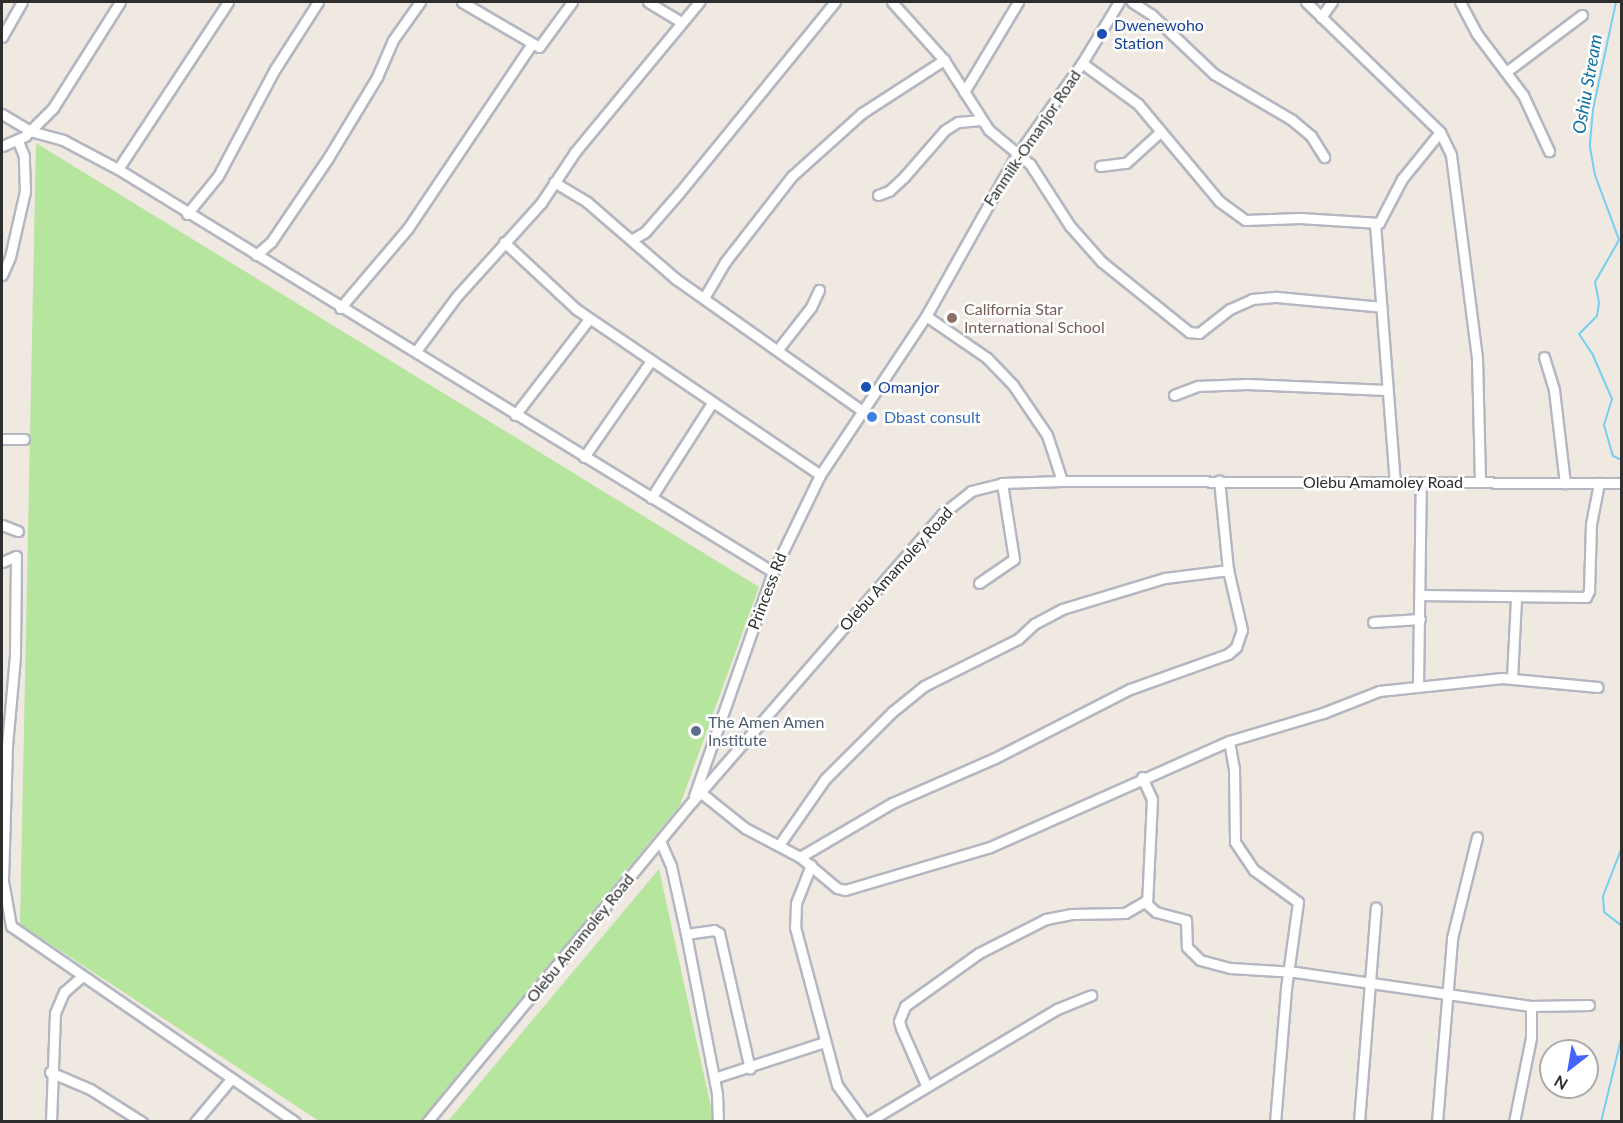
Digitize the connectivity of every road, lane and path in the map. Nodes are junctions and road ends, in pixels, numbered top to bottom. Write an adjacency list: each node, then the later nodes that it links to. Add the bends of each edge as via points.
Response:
1 (22, 2): 21 (street)
2 (120, 2): 29 (street, via 63,96)
3 (228, 2): 38 (street)
4 (318, 2): 41 (street, via 275,69 214,183)
5 (420, 2): 45 (street, via 393,40 377,77 328,158 271,242)
6 (462, 2): 22 (street)
7 (572, 2): 22 (street, via 543,45)
8 (648, 2): 20 (street)
9 (699, 2): 20 (street)
10 (835, 2): 43 (street, via 679,193 645,232)
11 (892, 2): 23 (street)
12 (1119, 2): 24 (street, Fanmilk-Omanjor Road)
13 (1132, 2): 36 (street, via 1152,15 1214,74 1292,120 1311,136)
14 (1306, 2): 19 (street)
15 (1332, 2): 19 (street)
16 (1460, 2): 25 (street, via 1477,34)
17 (1013, 3): 26 (street)
18 (1582, 15): 25 (street)
19 (1322, 17): 30 (street)
20 (681, 22): 39 (street)
21 (2, 37)
22 (531, 45): 50 (street, via 408,228)
23 (945, 60): 26 (street); 48 (street, via 862,113 792,176 736,246)
24 (1082, 63): 31 (street, via 1132,98); 35 (street, Fanmilk-Omanjor Road)
25 (1506, 72): 34 (street, via 1523,95)
26 (964, 92): 28 (street)
27 (2, 114): 29 (street)
28 (981, 120): 35 (street); 40 (street, via 958,122 945,130 904,177)
29 (30, 131): 32 (street); 38 (street, via 63,140)
30 (1440, 132): 42 (street, via 1402,179 1382,220); 70 (street, via 1451,155 1477,358)
31 (1160, 134): 37 (street, via 1126,163); 42 (street, via 1239,218)
32 (18, 141): 33 (street); 46 (street, via 24,156 25,191 10,257)
33 (2, 146)
34 (1549, 151)
35 (1019, 153): 49 (street, via 1102,262 1190,332 1199,333 1230,309 1252,299 1277,297); 51 (street, Fanmilk-Omanjor Road)
36 (1323, 157)
37 (1100, 166)
38 (118, 169): 41 (street)
39 (554, 182): 43 (street, via 588,202); 44 (street, via 541,203)
40 (878, 195)
41 (187, 214): 45 (street)
42 (1375, 224): 49 (street)
43 (633, 238): 48 (street, via 676,279)
44 (504, 242): 52 (street, via 542,281); 54 (street)
45 (256, 255): 50 (street)
46 (2, 274)
47 (819, 290): 53 (street, via 811,307)
48 (704, 298): 53 (street)
49 (1382, 307): 57 (street)
50 (340, 308): 54 (street)
51 (926, 316): 60 (street, Princess Rd); 67 (street, via 987,358 1013,386 1047,435)
52 (589, 319): 56 (street); 61 (street)
53 (778, 348): 60 (street)
54 (416, 351): 61 (street)
55 (1544, 357): 72 (street, via 1554,390)
56 (650, 362): 59 (street); 64 (street)
57 (1387, 390): 58 (street, via 1247,384 1198,386); 68 (street)
58 (1174, 395)
59 (712, 403): 65 (street); 75 (street)
60 (864, 411): 65 (street, Princess Rd)
61 (515, 415): 64 (street)
62 (24, 439): 63 (street)
63 (2, 440)
64 (585, 457): 75 (street)
65 (820, 475): 80 (street, Princess Rd)
66 (1219, 480): 67 (street, Olebu Amamoley Road); 68 (street, Olebu Amamoley Road); 79 (street)
67 (1062, 481): 71 (street, Olebu Amamoley Road)
68 (1395, 481): 69 (street, Olebu Amamoley Road)
69 (1421, 482): 70 (street, Olebu Amamoley Road); 82 (street)
70 (1480, 482): 72 (street, Olebu Amamoley Road)
71 (1002, 483): 81 (street, via 1014,559); 93 (street, Olebu Amamoley Road, via 971,491 942,513)
72 (1565, 483): 73 (street, Olebu Amamoley Road)
73 (1599, 483): 74 (street, Olebu Amamoley Road); 83 (street, via 1591,524 1586,597)
74 (1622, 483)
75 (651, 498): 80 (street)
76 (2, 525): 77 (street)
77 (18, 531)
78 (2, 562): 90 (street, via 16,556)
79 (1228, 570): 97 (street, via 1165,578 1062,609 1034,624 1018,639 924,686 898,706 825,779); 98 (street, via 1242,630 1228,654 1130,689 995,758 892,803)
80 (773, 572): 94 (street, Princess Rd)
81 (979, 583)
82 (1420, 595): 83 (street); 84 (street)
83 (1516, 598): 86 (street)
84 (1420, 619): 85 (street); 87 (street)
85 (1373, 622)
86 (1512, 678): 87 (street); 89 (street)
87 (1418, 685): 91 (street, via 1379,691 1323,713)
88 (2, 687): 90 (street)
89 (1598, 687)
90 (12, 688): 100 (street)
91 (1229, 741): 92 (street); 104 (street, via 1234,768 1235,842 1254,870 1298,902)
92 (1142, 777): 99 (street, via 990,847 852,889 837,888); 101 (street, via 1152,799)
93 (700, 792): 94 (street, Olebu Amamoley Road); 97 (street, via 745,828)
94 (692, 802): 96 (street, Olebu Amamoley Road)
95 (1477, 837): 107 (street, via 1452,938)
96 (660, 841): 103 (street, via 671,866); 121 (street, Olebu Amamoley Road)
97 (779, 845): 98 (street)
98 (800, 857): 99 (street)
99 (811, 865): 111 (street, via 796,903 795,927)
100 (2, 881): 105 (street, via 8,919 15,931)
101 (1146, 901): 104 (street, via 1156,912 1186,920 1188,951 1200,960 1230,968); 116 (street, via 1125,913 1072,914 1046,919 979,953 905,1006 900,1028)
102 (1376, 908): 106 (street)
103 (686, 934): 112 (street, via 714,930 719,933); 115 (street)
104 (1289, 972): 106 (street); 124 (street)
105 (81, 977): 113 (street, via 64,992 55,1013); 114 (street)
106 (1371, 982): 107 (street); 125 (street)
107 (1446, 993): 110 (street); 126 (street)
108 (1091, 995): 116 (street, via 1058,1009)
109 (1589, 1005): 110 (street)
110 (1531, 1006): 127 (street, via 1531,1038)
111 (825, 1042): 112 (street); 123 (street, via 837,1085)
112 (750, 1070): 115 (street)
113 (50, 1072): 117 (street); 118 (street, via 90,1089)
114 (231, 1078): 119 (street); 120 (street)
115 (714, 1078): 122 (street)
116 (926, 1085): 123 (street)
117 (51, 1122)
118 (141, 1122)
119 (195, 1122)
120 (295, 1122)
121 (427, 1122)
122 (718, 1122)
123 (866, 1122)
124 (1275, 1122)
125 (1359, 1122)
126 (1437, 1122)
127 (1514, 1122)

